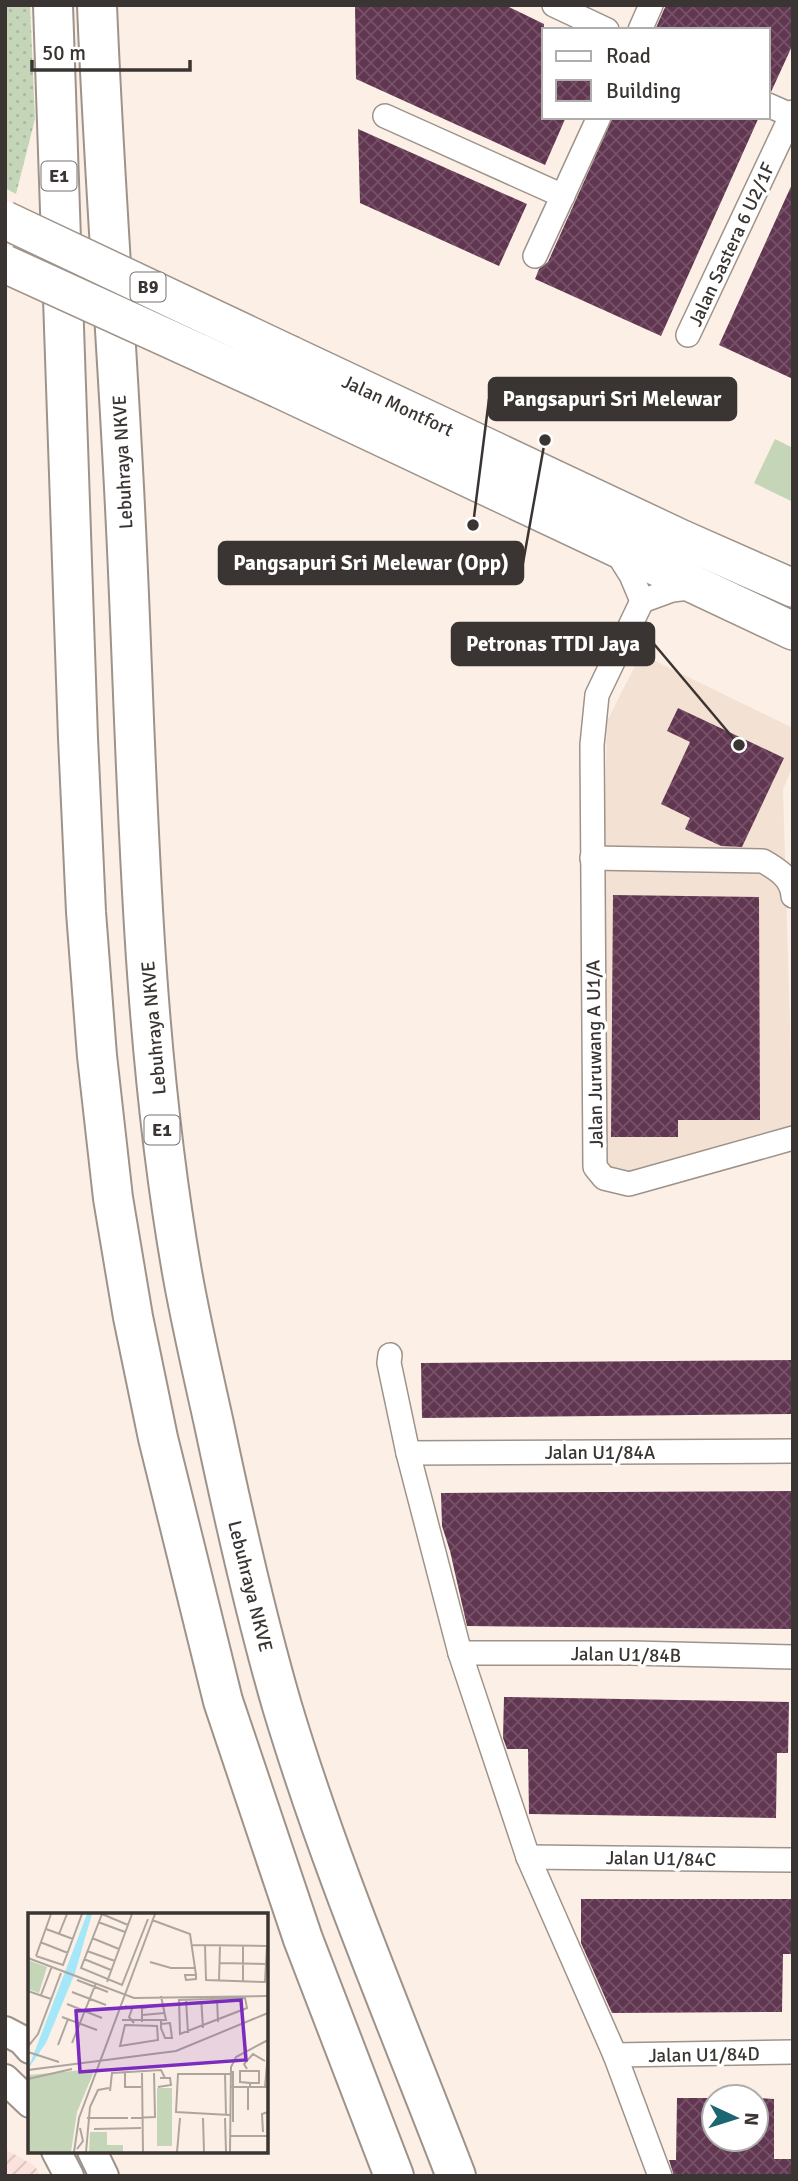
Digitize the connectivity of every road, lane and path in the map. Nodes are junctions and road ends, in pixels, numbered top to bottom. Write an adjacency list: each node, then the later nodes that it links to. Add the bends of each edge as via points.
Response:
1 (53, 5): 42 (highway, E1, via 85,886 113,1198 158,1438 223,1701 303,1939)
2 (112, 5): 5 (highway)
3 (554, 5): 6 (street)
4 (651, 5): 7 (street)
5 (98, 23): 43 (highway, Lebuhraya NKVE / E1, via 148,975 182,1272 233,1513 283,1707 352,1909)
6 (603, 28)
7 (641, 28)
8 (770, 106): 9 (street)
9 (792, 114): 16 (street, Jalan Sastera 6 U2/1F)
10 (384, 116): 12 (street)
11 (598, 119): 12 (street)
12 (563, 196): 14 (street)
13 (5, 220): 19 (main road, Jalan Montfort / B9, bridge)
14 (535, 256)
15 (5, 264): 17 (main road, Jalan Montfort / B9, bridge)
16 (688, 334)
17 (612, 547): 18 (main road, Jalan Montfort / B9); 20 (street)
18 (697, 587): 20 (street); 21 (main road, Jalan Montfort / B9)
19 (793, 588)
20 (642, 601): 22 (street, Jalan Juruwang A U1/A, via 597,695)
21 (793, 631)
22 (592, 858): 23 (street, via 763,861 782,873); 24 (street, Jalan Juruwang A U1/A, via 596,1167 604,1178 629,1184)
23 (793, 896)
24 (793, 1138)
25 (390, 1355): 27 (street)
26 (793, 1451): 27 (street, Jalan U1/84A)
27 (408, 1453): 28 (street)
28 (460, 1653): 29 (street, Jalan U1/84B); 30 (street)
29 (793, 1657)
30 (528, 1857): 31 (street, Jalan U1/84C); 35 (street)
31 (793, 1860)
32 (5, 2031): 33 (street)
33 (28, 2047)
34 (793, 2052): 35 (street, Jalan U1/84D)
35 (615, 2055): 44 (street)
36 (5, 2079): 37 (street)
37 (28, 2101)
38 (57, 2153): 40 (street)
39 (93, 2153): 41 (street)
40 (69, 2176)
41 (104, 2176)
42 (394, 2176)
43 (456, 2176)
44 (660, 2176)

